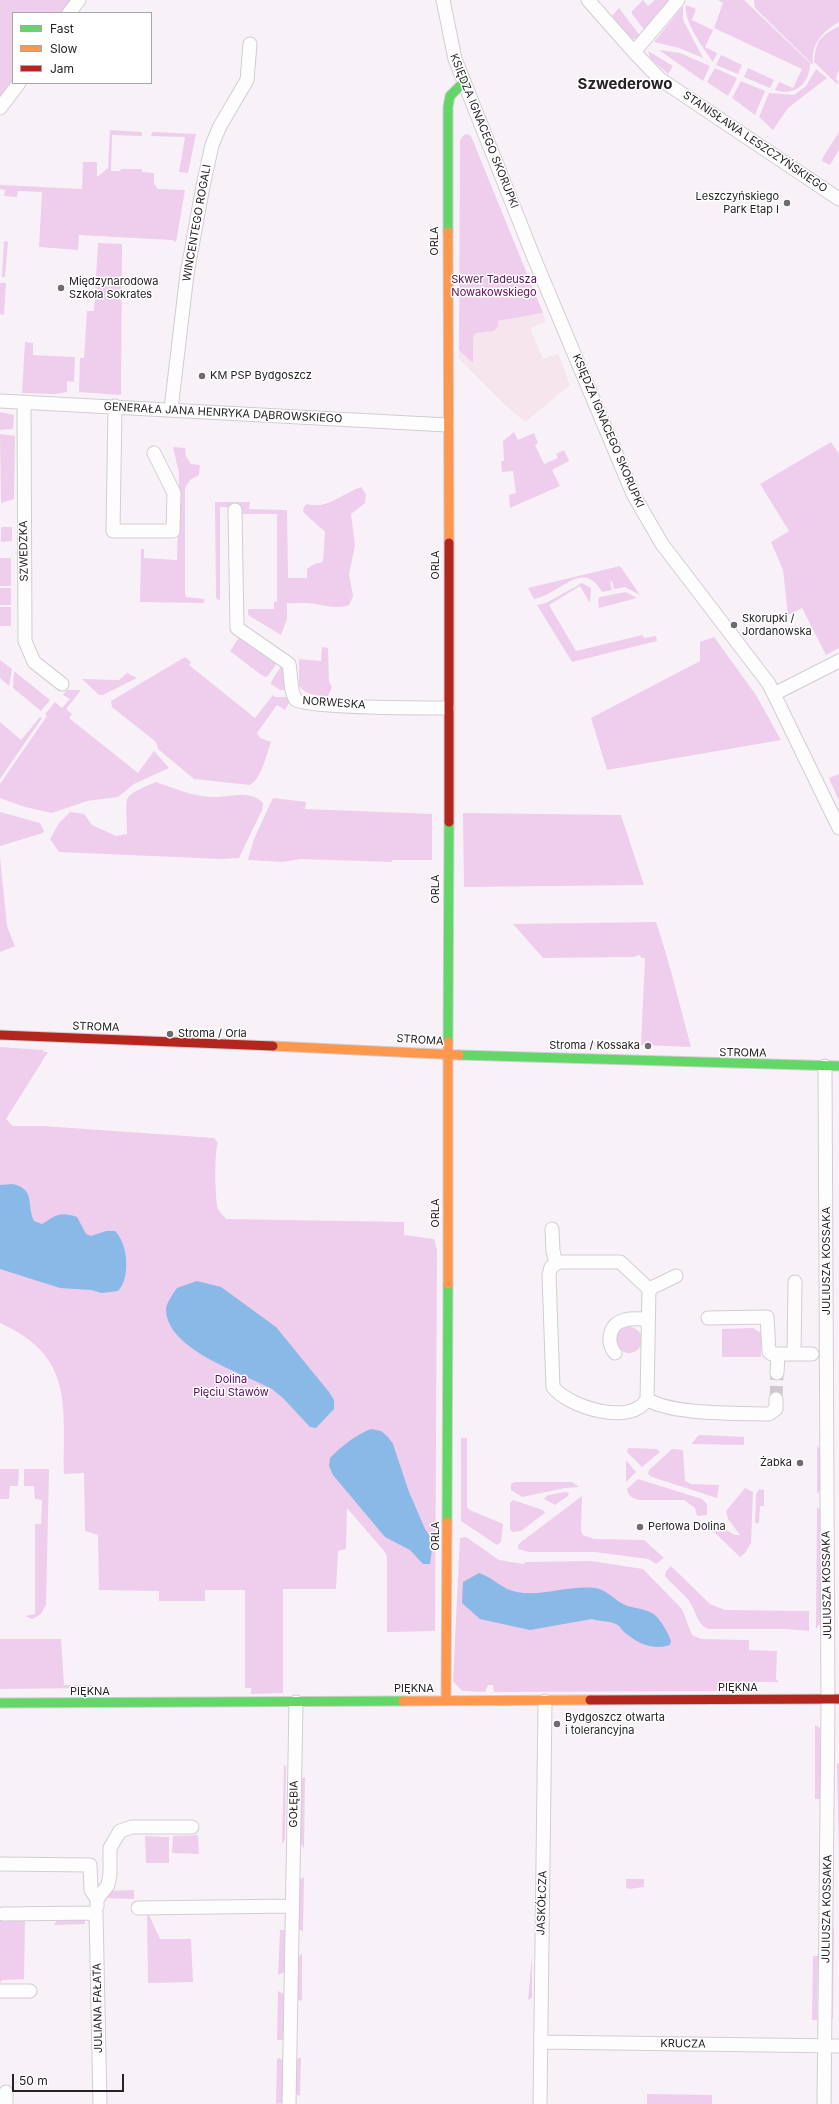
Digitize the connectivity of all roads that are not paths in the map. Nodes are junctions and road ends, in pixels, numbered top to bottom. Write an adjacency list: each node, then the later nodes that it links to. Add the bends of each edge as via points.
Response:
1 (79, 0): 5 (street)
2 (443, 0): 8 (street, KSIĘDZA IGNACEGO SKORUPKI, via 448,36)
3 (588, 0): 7 (street, STANISŁAWA LESZCZYŃSKIEGO)
4 (678, 0): 7 (street)
5 (70, 12)
6 (250, 44): 15 (street, WINCENTEGO ROGALI, via 247,80 216,134 204,180 187,274)
7 (634, 52): 11 (street, STANISŁAWA LESZCZYŃSKIEGO, via 671,86)
8 (464, 82): 16 (street, ORLA, via 450,96 448,107); 21 (street, KSIĘDZA IGNACEGO SKORUPKI, via 534,258 633,494 662,544 743,648)
9 (18, 84): 10 (street)
10 (0, 108)
11 (839, 199)
12 (0, 401): 13 (street, GENERAŁA JANA HENRYKA DĄBROWSKIEGO)
13 (24, 402): 14 (street, GENERAŁA JANA HENRYKA DĄBROWSKIEGO); 20 (street, SZWEDZKA, via 25,641 34,662)
14 (116, 406): 15 (street, GENERAŁA JANA HENRYKA DĄBROWSKIEGO); 17 (street, via 113,531 173,531 174,493)
15 (170, 409): 16 (street, GENERAŁA JANA HENRYKA DĄBROWSKIEGO)
16 (447, 425): 22 (street, ORLA)
17 (154, 454)
18 (235, 510): 22 (street, NORWESKA, via 237,628 289,664 294,695 300,702)
19 (839, 661): 21 (street)
20 (62, 684)
21 (774, 694): 23 (street, KSIĘDZA IGNACEGO SKORUPKI)
22 (448, 708): 25 (street, ORLA)
23 (839, 828)
24 (0, 1035): 25 (street, STROMA)
25 (448, 1054): 26 (street, STROMA); 43 (street, ORLA)
26 (825, 1066): 27 (street, STROMA); 42 (street, JULIUSZA KOSSAKA)
27 (839, 1066)
28 (552, 1229): 29 (street, via 552,1251)
29 (556, 1263): 32 (street, via 620,1262); 40 (street, via 551,1267 550,1275 553,1387 597,1412 632,1412)
30 (676, 1276): 32 (street)
31 (795, 1282): 37 (street)
32 (649, 1289): 34 (street)
33 (708, 1318): 36 (street, via 767,1317 768,1348 772,1354)
34 (648, 1319): 35 (street, via 624,1320 615,1325 609,1340); 40 (street)
35 (615, 1353)
36 (778, 1354): 37 (street); 39 (street)
37 (794, 1354): 38 (street)
38 (812, 1354)
39 (776, 1373)
40 (647, 1399): 41 (street, via 656,1404 702,1412 769,1414 776,1409)
41 (776, 1399)
42 (834, 1699): 44 (street, PIĘKNA); 49 (street, JULIUSZA KOSSAKA)
43 (446, 1701): 44 (street, PIĘKNA); 45 (street, PIĘKNA)
44 (545, 1701): 57 (street, JASKÓŁCZA)
45 (296, 1702): 46 (street, PIĘKNA); 51 (street, GOŁĘBIA)
46 (0, 1703)
47 (192, 1827): 50 (street, via 132,1827 120,1831 110,1848 108,1885)
48 (0, 1864): 50 (street, JULIANA FAŁATA, via 90,1865 91,1890)
49 (833, 1864): 58 (street, JULIUSZA KOSSAKA)
50 (97, 1899): 53 (street, JULIANA FAŁATA)
51 (292, 1906): 52 (street); 61 (street, GOŁĘBIA)
52 (138, 1908)
53 (96, 1913): 54 (street); 60 (street, JULIANA FAŁATA)
54 (3, 1914)
55 (0, 1991): 56 (street)
56 (30, 1991)
57 (541, 2042): 58 (street, KRUCZA); 62 (street, JASKÓŁCZA)
58 (824, 2046): 59 (street, KRUCZA); 63 (street, JULIUSZA KOSSAKA)
59 (839, 2046)
60 (100, 2104)
61 (289, 2104)
62 (540, 2104)
63 (824, 2104)

